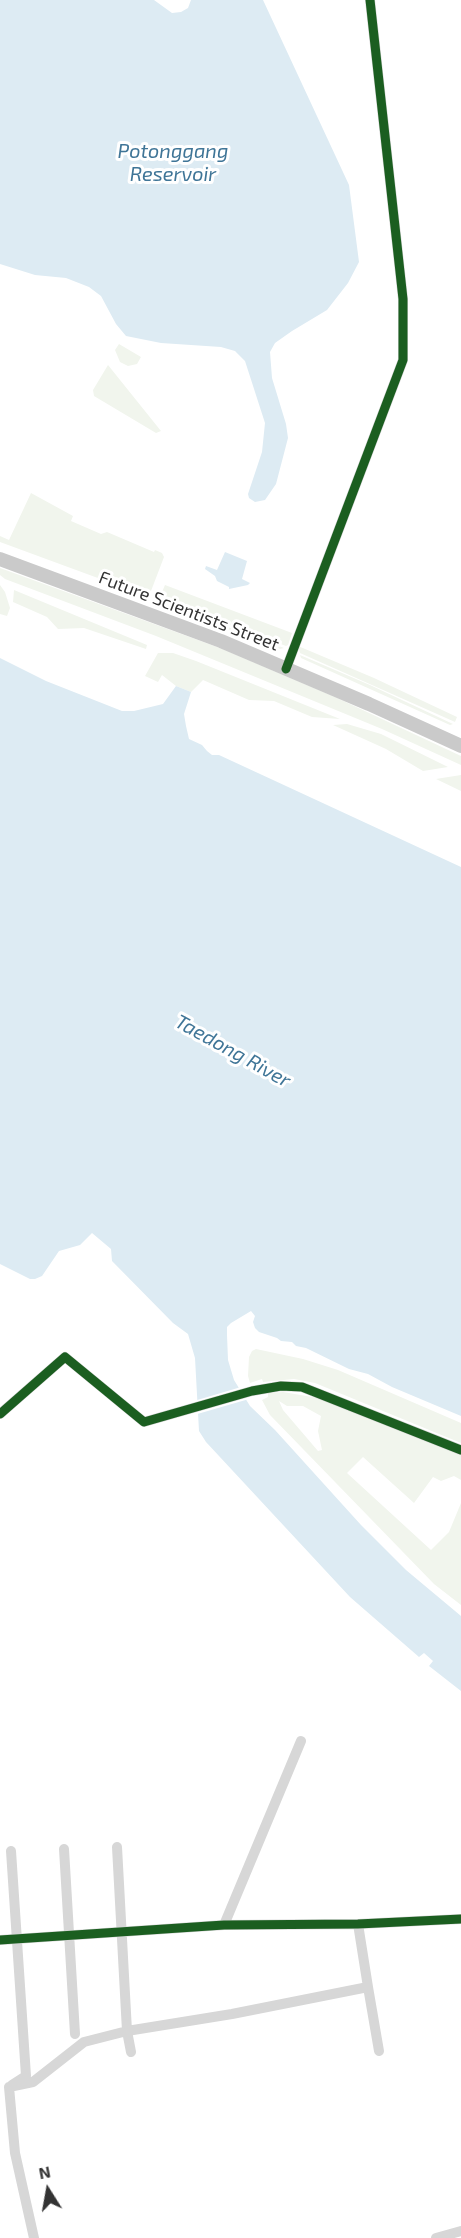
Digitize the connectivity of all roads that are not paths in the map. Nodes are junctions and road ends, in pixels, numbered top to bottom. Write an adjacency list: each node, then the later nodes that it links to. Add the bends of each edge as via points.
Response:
1 (370, 0): 3 (street, via 403,299 403,360)
2 (0, 559): 3 (main road, Future Scientists Street)
3 (286, 669): 4 (main road, Future Scientists Street)
4 (461, 746)
5 (0, 1414): 6 (street, via 65,1357 144,1422 252,1391 302,1387)
6 (461, 1450)
7 (301, 1741): 13 (street)
8 (117, 1847): 14 (street)
9 (64, 1849): 15 (street)
10 (11, 1851): 16 (street)
11 (461, 1919): 12 (street)
12 (358, 1924): 13 (street); 18 (street)
13 (224, 1925): 14 (street)
14 (122, 1932): 15 (street); 19 (street)
15 (69, 1935): 16 (street); 20 (street)
16 (17, 1939): 17 (street); 23 (street, via 26,2076)
17 (0, 1940)
18 (368, 1987): 19 (street); 22 (street)
19 (127, 2031): 21 (street); 23 (street, via 84,2042 33,2082)
20 (75, 2034)
21 (131, 2052)
22 (379, 2052)
23 (9, 2087): 25 (street, via 15,2153)
24 (461, 2231): 26 (street)
25 (34, 2238)
26 (436, 2238)

